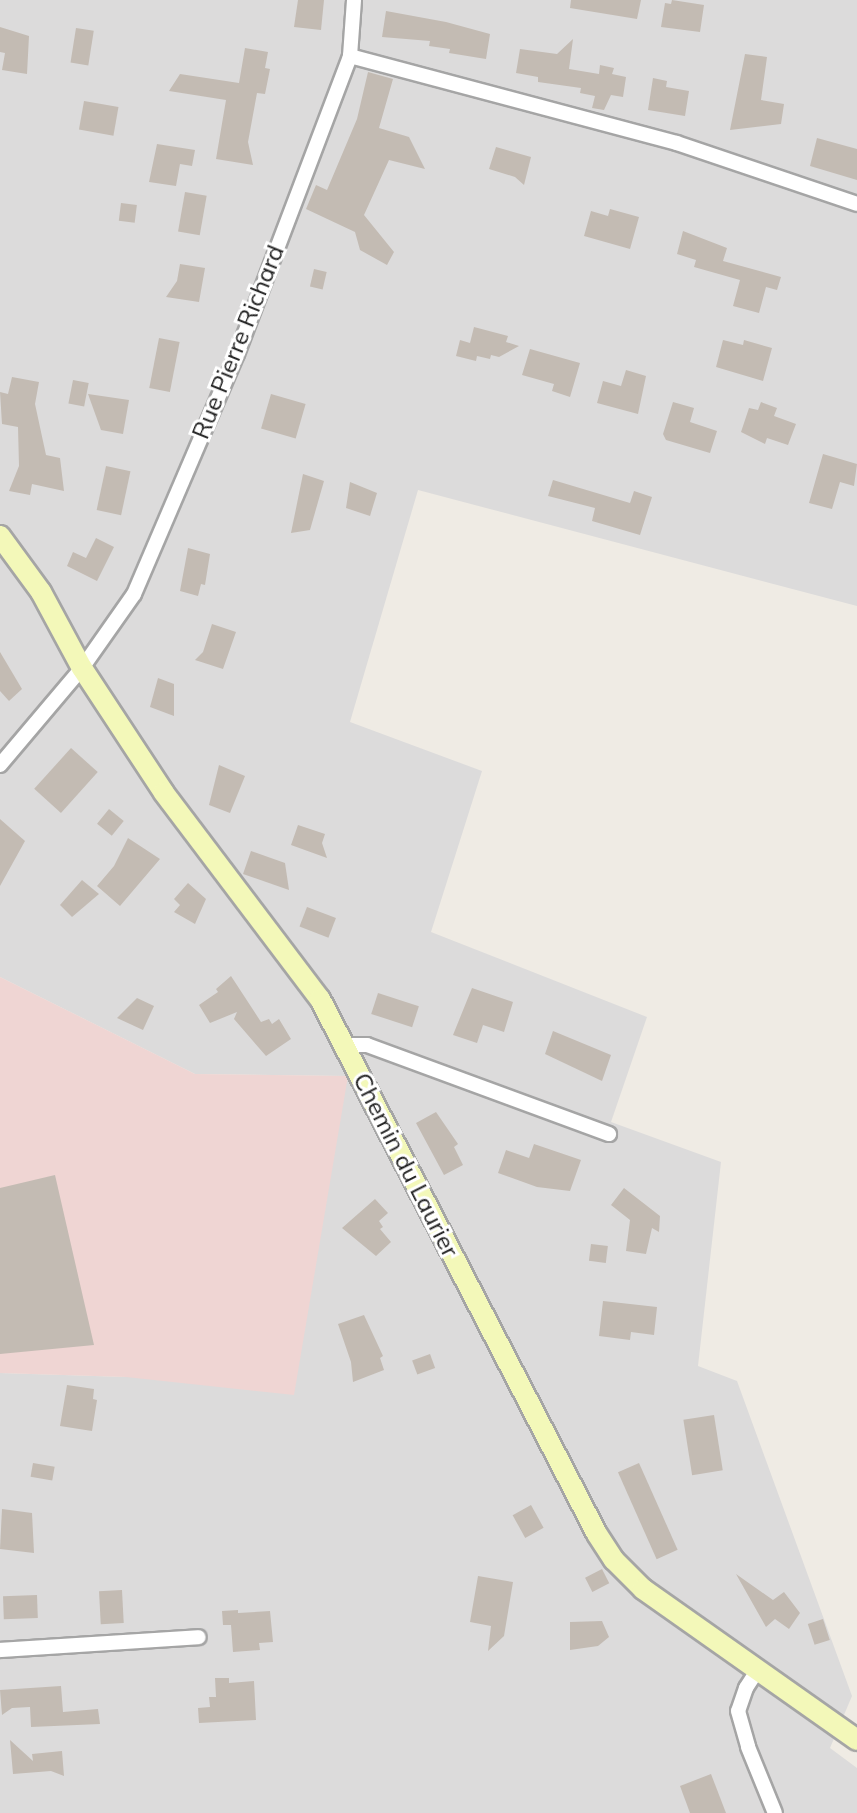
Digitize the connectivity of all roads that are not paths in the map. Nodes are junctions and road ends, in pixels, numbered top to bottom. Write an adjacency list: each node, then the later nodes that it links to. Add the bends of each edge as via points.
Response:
1 (354, 0): 2 (street, Rue Pierre Richard)
2 (350, 56): 3 (street, via 677,143); 5 (street, Rue Pierre Richard, via 237,354 134,594)
3 (857, 204)
4 (0, 536): 5 (street, Chemin du Laurier, via 41,592)
5 (82, 668): 6 (street, Rue Pierre Richard); 7 (street, Chemin du Laurier, via 164,793 320,999)
6 (0, 765)
7 (344, 1045): 8 (street, via 367,1045); 11 (street, Chemin du Laurier, via 614,1560 643,1589)
8 (609, 1134)
9 (199, 1637): 10 (street)
10 (0, 1650)
11 (757, 1671): 12 (street, Chemin du Laurier); 13 (street, via 738,1711)
12 (857, 1740)
13 (775, 1813)

